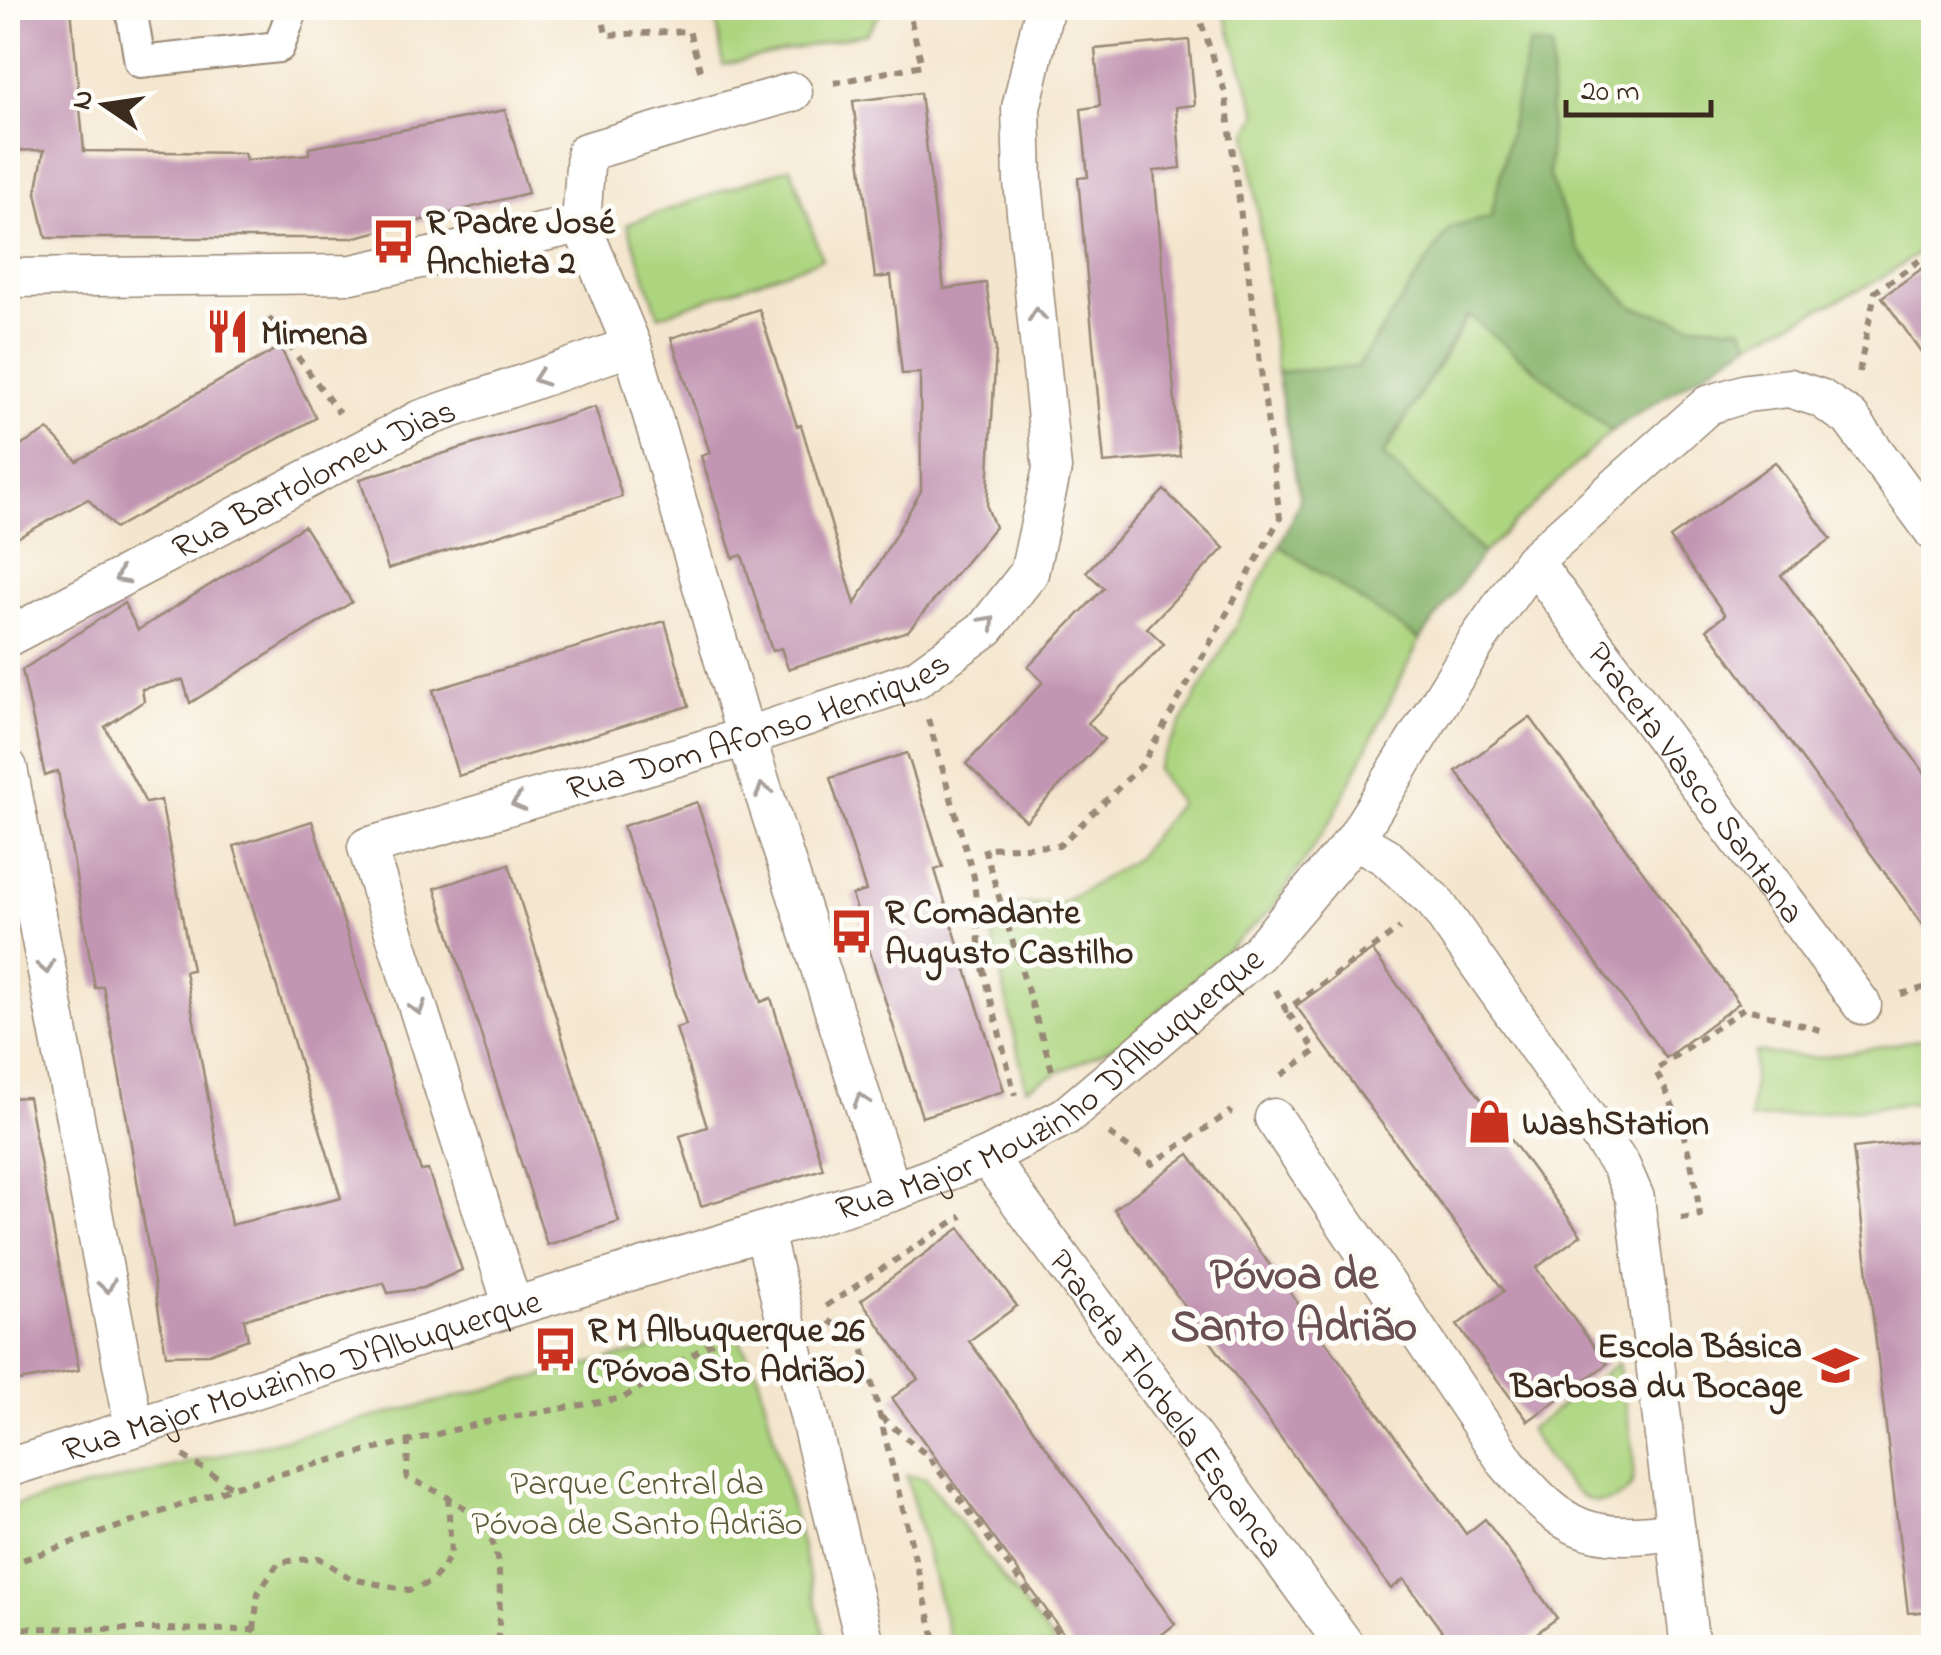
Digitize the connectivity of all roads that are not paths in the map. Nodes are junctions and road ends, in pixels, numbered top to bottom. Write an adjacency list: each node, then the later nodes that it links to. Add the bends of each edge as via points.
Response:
1 (131, 8): 2 (street, via 140,62 278,47)
2 (293, 8)
3 (1042, 8): 11 (street, Rua Dom Afonso Henriques, one-way to 3, via 916,679 986,628 1029,573 1052,469 1023,182 1022,108)
4 (793, 92): 5 (street, via 586,152)
5 (581, 224): 6 (street, via 352,274); 7 (street)
6 (8, 278)
7 (632, 346): 10 (street, Rua Bartolomeu Dias, one-way to 10, via 419,420); 11 (street)
8 (1934, 532): 9 (street, Rua Major Mouzinho D'Albuquerque, via 1850,418 1788,388 1708,405)
9 (1533, 561): 13 (street, Rua Major Mouzinho D'Albuquerque); 14 (street, Praceta Vasco Santana)
10 (8, 638)
11 (746, 737): 17 (street, one-way to 11); 19 (street, Rua Dom Afonso Henriques, one-way to 19, via 368,847)
12 (8, 768): 20 (street, one-way to 20)
13 (1355, 839): 16 (street, Rua Major Mouzinho D'Albuquerque, via 1258,953 1066,1116); 22 (street, via 1386,856 1435,902 1620,1166 1635,1198)
14 (1862, 1005)
15 (1274, 1118): 22 (street, via 1539,1502 1572,1526 1622,1538)
16 (987, 1157): 17 (street, Rua Major Mouzinho D'Albuquerque); 24 (street, Praceta Florbela Espanca)
17 (892, 1192): 18 (street, Rua Major Mouzinho D'Albuquerque)
18 (764, 1232): 19 (street, Rua Major Mouzinho D'Albuquerque); 23 (street)
19 (514, 1307): 20 (street, Rua Major Mouzinho D'Albuquerque)
20 (134, 1426): 21 (street, Rua Major Mouzinho D'Albuquerque)
21 (8, 1468)
22 (1676, 1531): 25 (street)
23 (866, 1648)
24 (1347, 1648)
25 (1690, 1648)

